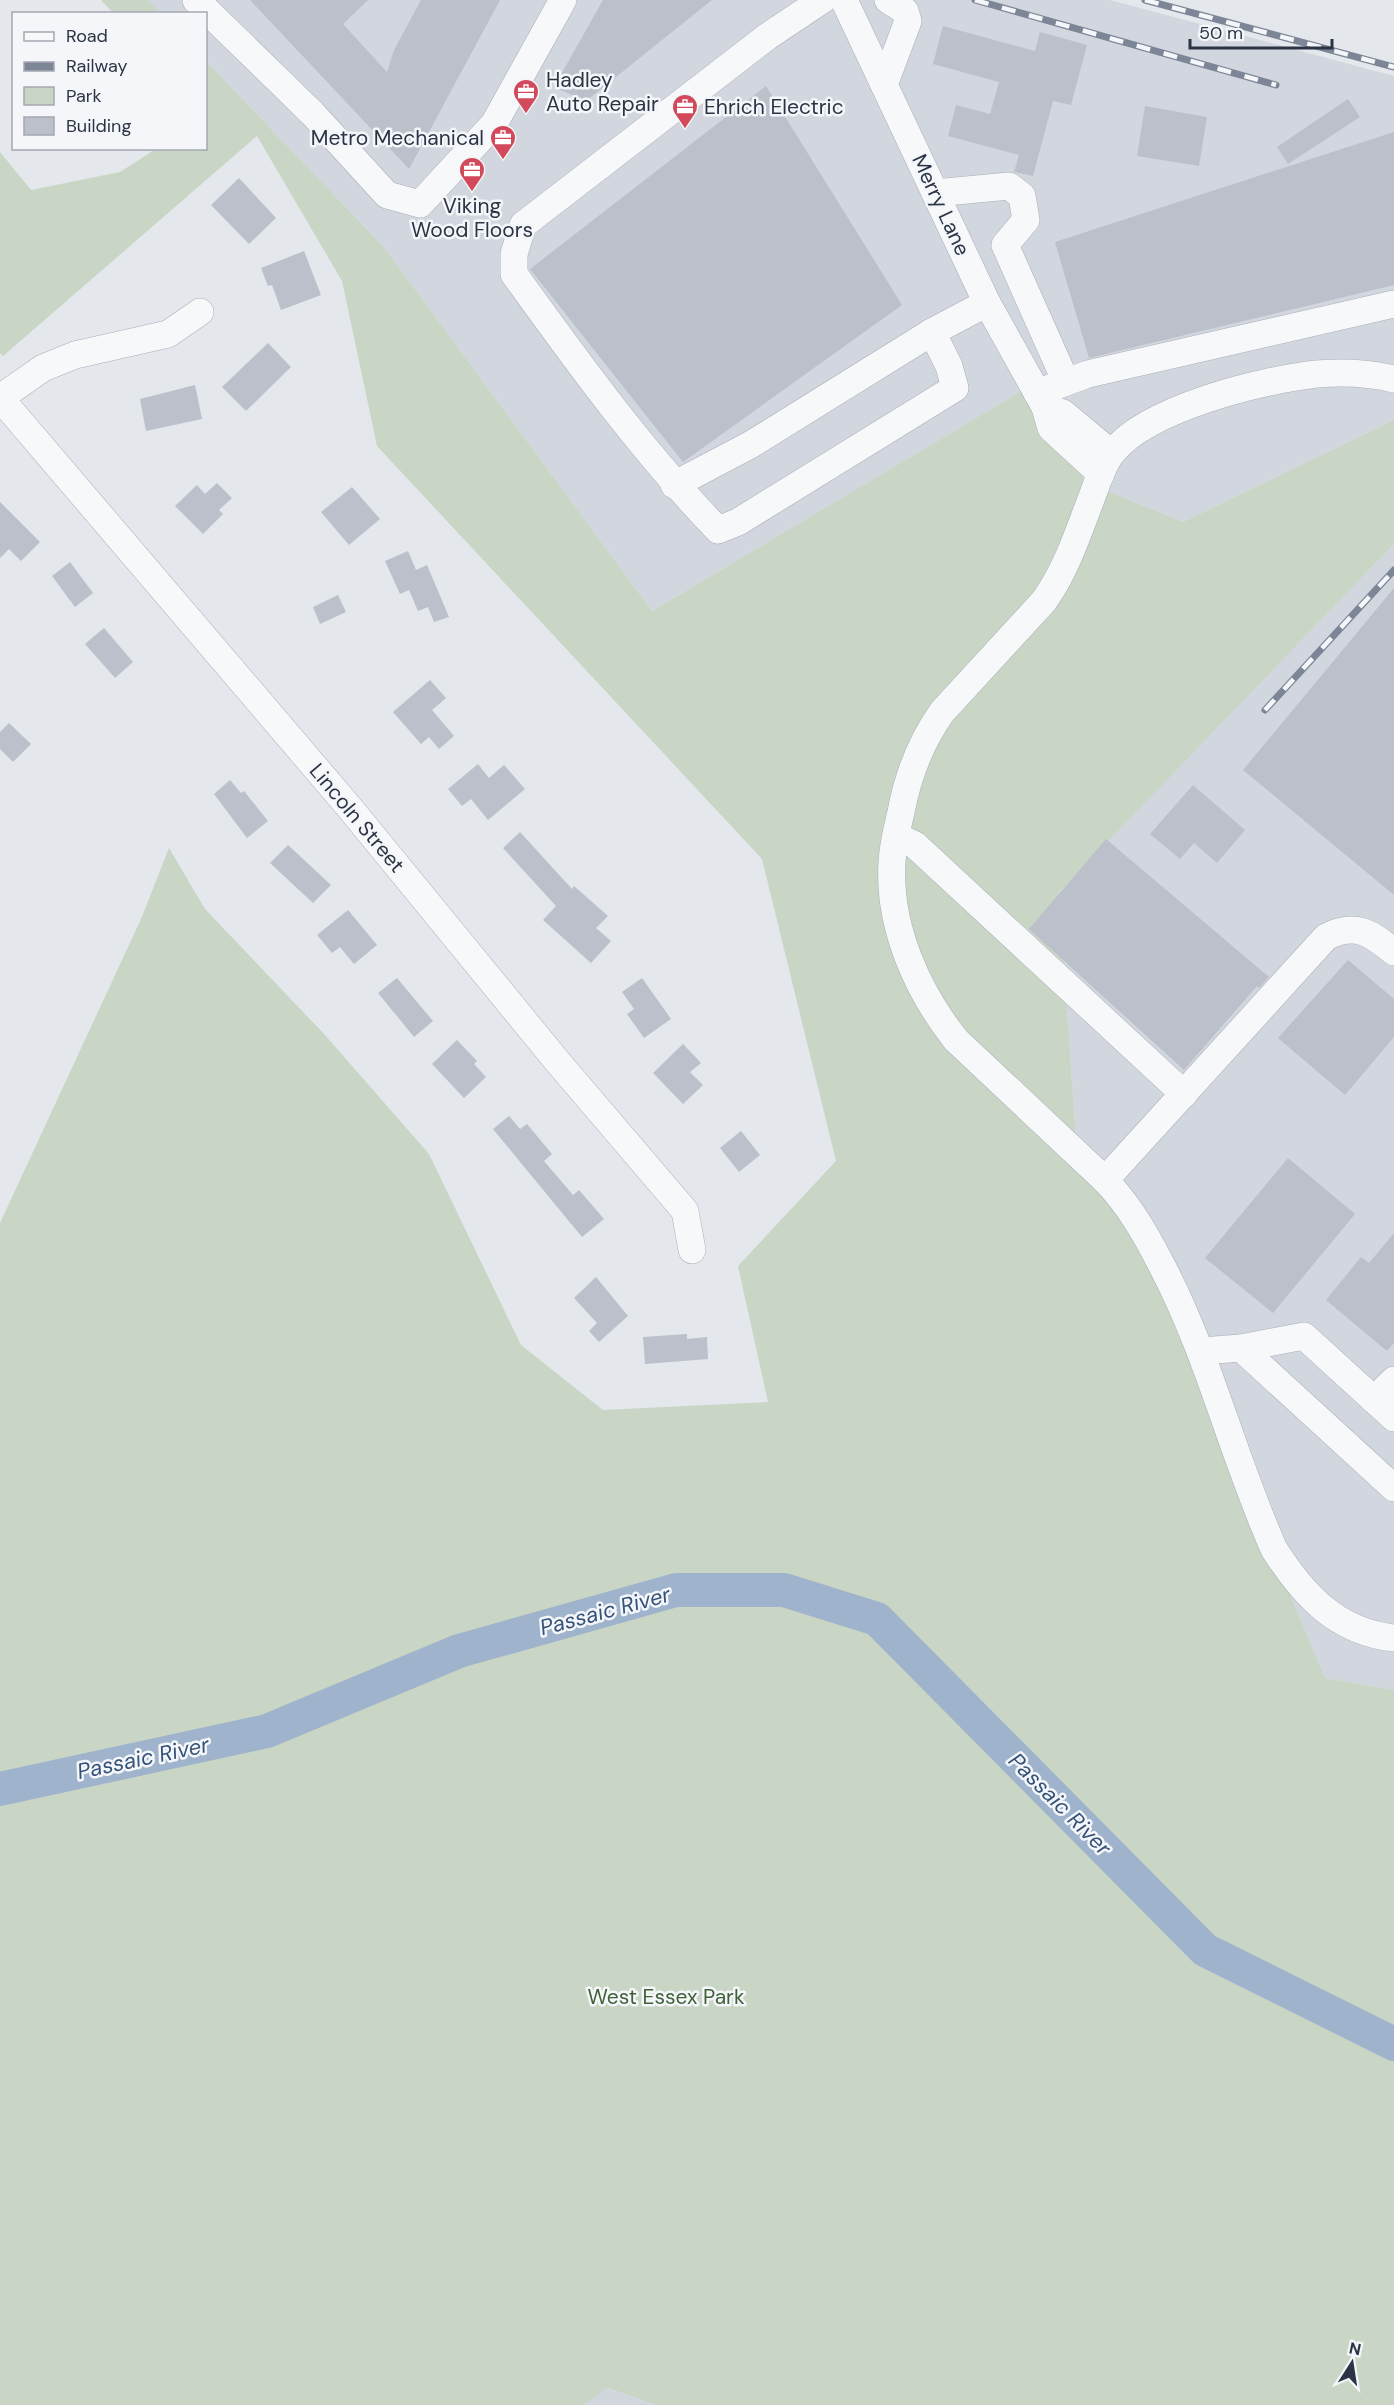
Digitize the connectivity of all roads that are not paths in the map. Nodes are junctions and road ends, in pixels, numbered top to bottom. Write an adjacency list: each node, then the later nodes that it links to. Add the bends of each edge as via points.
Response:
1 (196, 0): 2 (street, via 313,114 387,195 420,204 494,124)
2 (563, 0)
3 (822, 0): 17 (street, via 768,36 523,225 514,254 514,274 590,380)
4 (844, 0): 6 (street, Merry Lane)
5 (888, 0): 6 (street, via 905,11 908,21)
6 (884, 85): 7 (street, Merry Lane)
7 (935, 193): 8 (street, Merry Lane); 13 (street, via 1009,186 1022,196 1026,220 1005,245)
8 (987, 303): 11 (street); 15 (street, Merry Lane)
9 (1394, 304): 13 (street)
10 (200, 312): 14 (street, via 168,334 75,355 43,368)
11 (932, 332): 17 (street, via 750,445); 17 (street, via 955,388 738,522 718,530)
12 (1394, 379): 16 (street, via 1316,375 1183,406 1142,429)
13 (1066, 382): 15 (street)
14 (0, 398): 23 (street, Lincoln Street, via 349,807 685,1211)
15 (1041, 400): 16 (street, Merry Lane, via 1051,428); 18 (street, via 1040,434 1073,473)
16 (1106, 464): 18 (street)
17 (674, 485)
18 (1088, 506): 19 (street, via 1058,582 929,731 908,777)
19 (896, 836): 21 (street, via 915,845); 22 (street, via 893,885 903,940 925,994 942,1022 956,1040)
20 (1394, 952): 21 (street, via 1371,933 1339,931 1326,937)
21 (1184, 1094): 22 (street)
22 (1105, 1180): 25 (street, via 1143,1230 1185,1309)
23 (692, 1250)
24 (1241, 1348): 25 (street); 27 (street, via 1304,1336); 29 (street)
25 (1202, 1351): 30 (street, via 1263,1524 1290,1574 1339,1622)
26 (1394, 1380): 27 (street)
27 (1374, 1400): 28 (street)
28 (1394, 1418)
29 (1394, 1488)
30 (1394, 1638)

